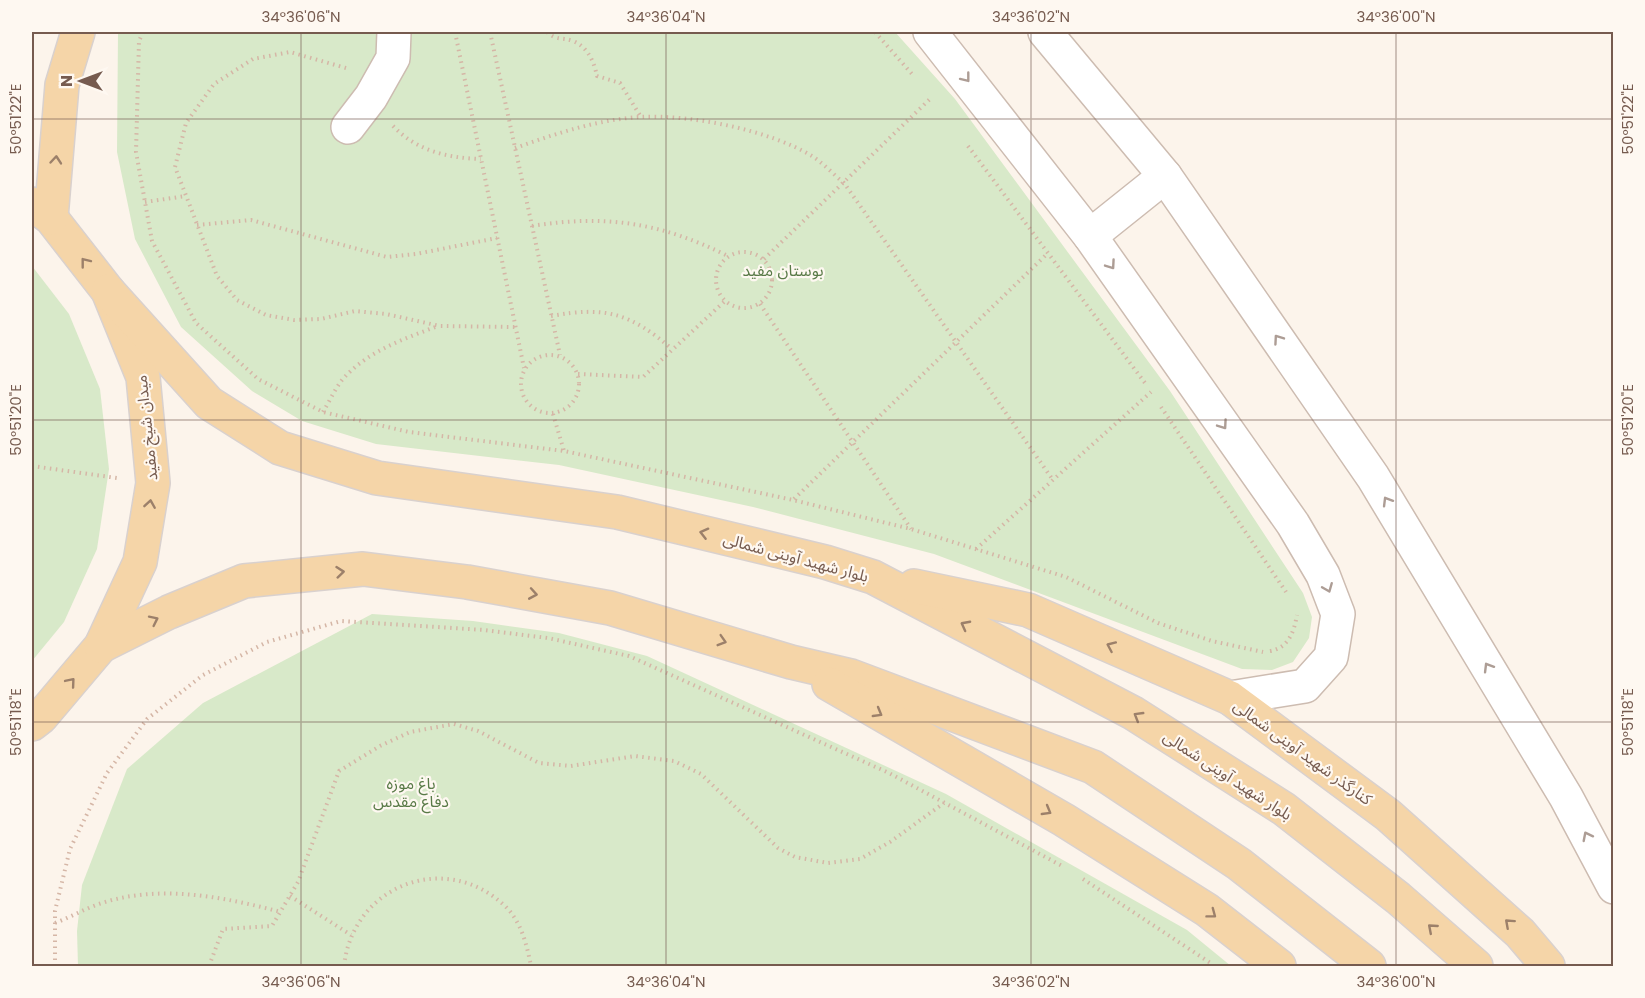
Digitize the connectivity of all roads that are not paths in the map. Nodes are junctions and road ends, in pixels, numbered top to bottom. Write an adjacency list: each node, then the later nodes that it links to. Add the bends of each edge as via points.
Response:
1 (78, 32): 7 (main road, one-way to 1, via 62,85)
2 (394, 32): 5 (street, via 393,58)
3 (930, 32): 8 (street, one-way to 8)
4 (1045, 32): 6 (street)
5 (348, 127)
6 (1165, 176): 8 (street); 15 (street, one-way to 6, via 1566,797 1372,477)
7 (41, 211): 9 (main road, میدان شیخ مفید, one-way to 7)
8 (1090, 236): 13 (street, one-way to 13, via 1293,524 1323,575 1338,614 1331,657 1305,686)
9 (108, 291): 10 (main road, بلوار شهید آوینی شمالی, one-way to 9, via 617,512 377,478 280,448 209,403); 11 (main road, میدان شیخ مفید, one-way to 9, via 140,562 153,483 143,377)
10 (873, 577): 13 (main road, کنارگذر شهید آوینی شمالی, one-way to 10, via 1028,610); 18 (main road, بلوار شهید آوینی شمالی, one-way to 10, via 1398,898 1284,809 1133,713)
11 (101, 646): 12 (main road, one-way to 12, via 244,581 363,570 467,582 610,608); 14 (main road, میدان شیخ مفید, one-way to 11)
12 (791, 662): 16 (main road, one-way to 16, via 1064,820 1207,910); 17 (main road, via 851,676 1093,767 1239,864)
13 (1230, 698): 19 (main road, کنارگذر شهید آوینی شمالی, one-way to 13, via 1520,933 1388,815)
14 (35, 730)
15 (1614, 888)
16 (1279, 966)
17 (1369, 966)
18 (1476, 966)
19 (1548, 966)

